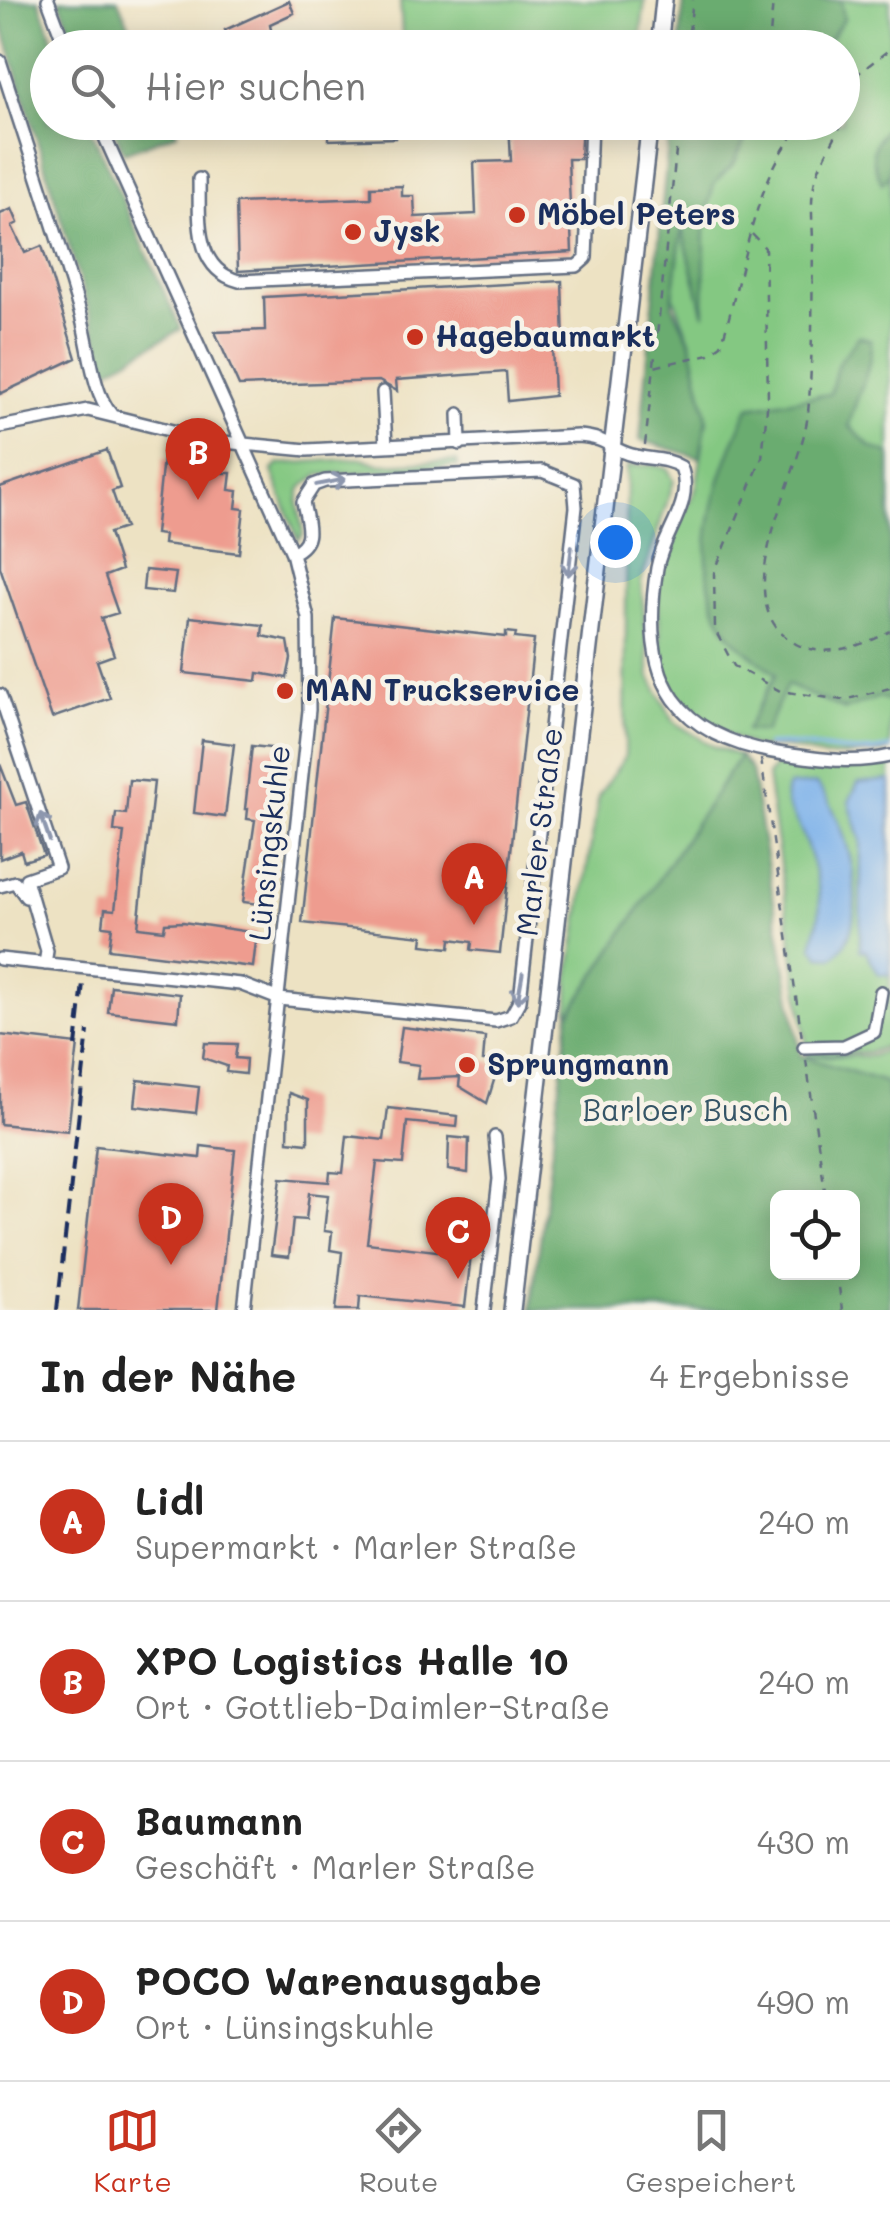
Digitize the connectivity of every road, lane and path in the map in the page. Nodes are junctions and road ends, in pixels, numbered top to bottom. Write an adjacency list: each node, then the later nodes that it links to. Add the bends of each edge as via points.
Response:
1 (48, 0): 5 (street)
2 (664, 0): 6 (main road)
3 (693, 0): 7 (path)
4 (774, 0): 8 (path)
5 (59, 30)
6 (661, 30)
7 (689, 30)
8 (771, 30)
9 (890, 49): 11 (path)
10 (0, 61): 12 (street)
11 (860, 73)
12 (6, 103): 23 (street, via 82,316 98,398)
13 (106, 140): 28 (street, Lünsingskuhle)
14 (590, 140): 19 (street, via 586,258 577,266 239,281 222,276 208,261)
15 (648, 140): 26 (main road, Marler Straße)
16 (677, 140): 21 (path)
17 (789, 140): 20 (path)
18 (834, 140): 32 (path, via 814,184 808,416 764,562 762,592 770,620 803,648 831,650)
19 (200, 179)
20 (752, 234): 21 (path, via 721,345); 33 (path, via 765,248 768,398 762,458 714,573 715,630 734,666 780,691 844,700)
21 (654, 367): 30 (path)
22 (383, 392): 29 (street)
23 (111, 414): 25 (street, via 88,410); 28 (street)
24 (459, 414): 27 (street)
25 (0, 428)
26 (611, 442): 27 (street, via 578,436); 30 (street, via 628,455); 49 (main road, Marler Straße)
27 (460, 444): 29 (street)
28 (245, 446): 29 (street); 31 (street, Lünsingskuhle)
29 (386, 446)
30 (643, 456): 35 (street, via 671,461 687,482 657,566 654,620 662,675 702,730)
31 (292, 553): 42 (street, Lünsingskuhle, via 308,618 311,685); 42 (street, one-way to 42, via 310,535 303,502 325,480 542,471 574,484 520,1000 511,1016 496,1021)
32 (890, 631)
33 (890, 688)
34 (0, 695): 38 (street, one-way to 34, via 26,880 58,868)
35 (760, 753): 36 (street, via 863,762); 43 (path)
36 (890, 756)
37 (0, 886): 38 (street, via 15,882)
38 (30, 899): 40 (street)
39 (0, 959): 40 (street)
40 (45, 964): 42 (street, via 240,984)
41 (881, 992): 43 (street, via 874,1032 844,1046)
42 (279, 999): 47 (street, Lünsingskuhle)
43 (804, 1047): 45 (path)
44 (495, 1137): 48 (street, via 498,1179)
45 (825, 1190)
46 (838, 1280): 50 (path)
47 (244, 1310)
48 (484, 1310)
49 (512, 1310)
50 (842, 1310)

